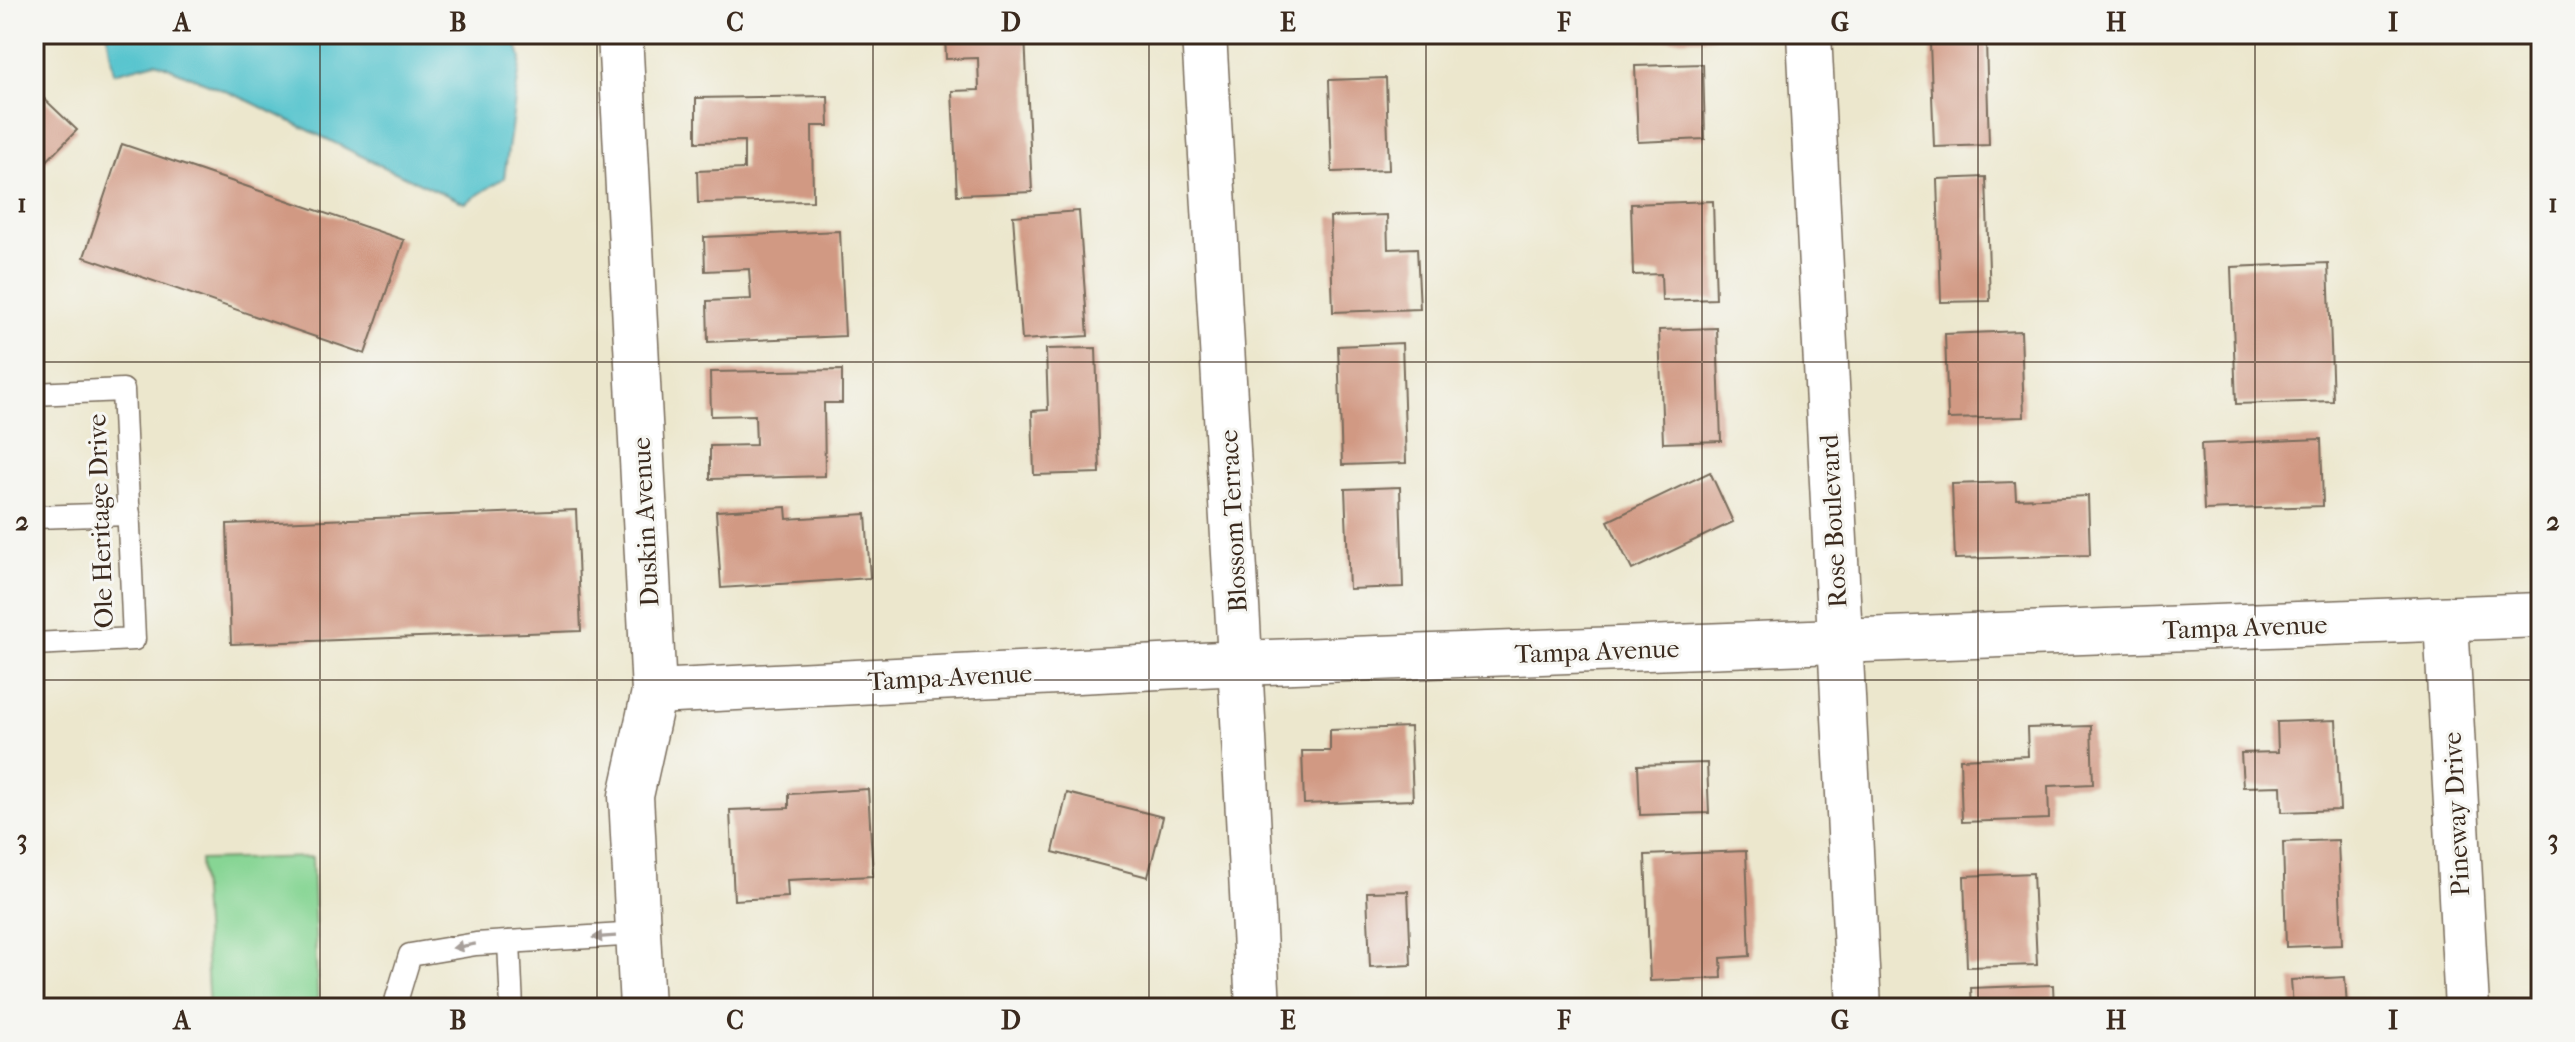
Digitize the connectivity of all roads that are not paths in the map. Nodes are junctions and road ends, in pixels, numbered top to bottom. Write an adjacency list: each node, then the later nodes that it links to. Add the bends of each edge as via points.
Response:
1 (620, 34): 12 (street, Duskin Avenue)
2 (1204, 34): 11 (street, Blossom Terrace)
3 (1809, 34): 9 (street, Rose Boulevard)
4 (34, 394): 5 (lane, Ole Heritage Drive, via 123,390)
5 (129, 514): 6 (lane); 10 (lane, Ole Heritage Drive, via 134,639)
6 (34, 517)
7 (2541, 615): 8 (street, Tampa Avenue)
8 (2446, 620): 9 (street, Tampa Avenue); 20 (street, Pineway Drive)
9 (1840, 643): 11 (street, Tampa Avenue); 19 (street, Rose Boulevard)
10 (34, 644)
11 (1241, 663): 12 (street, Tampa Avenue); 18 (street, Blossom Terrace)
12 (654, 692): 13 (street, Duskin Avenue, via 631,796)
13 (639, 934): 14 (lane, one-way to 14); 17 (street, Duskin Avenue)
14 (509, 942): 15 (lane, one-way to 15, via 410,955); 16 (lane)
15 (394, 1008)
16 (512, 1008)
17 (642, 1008)
18 (1258, 1008)
19 (1859, 1008)
20 (2467, 1008)

